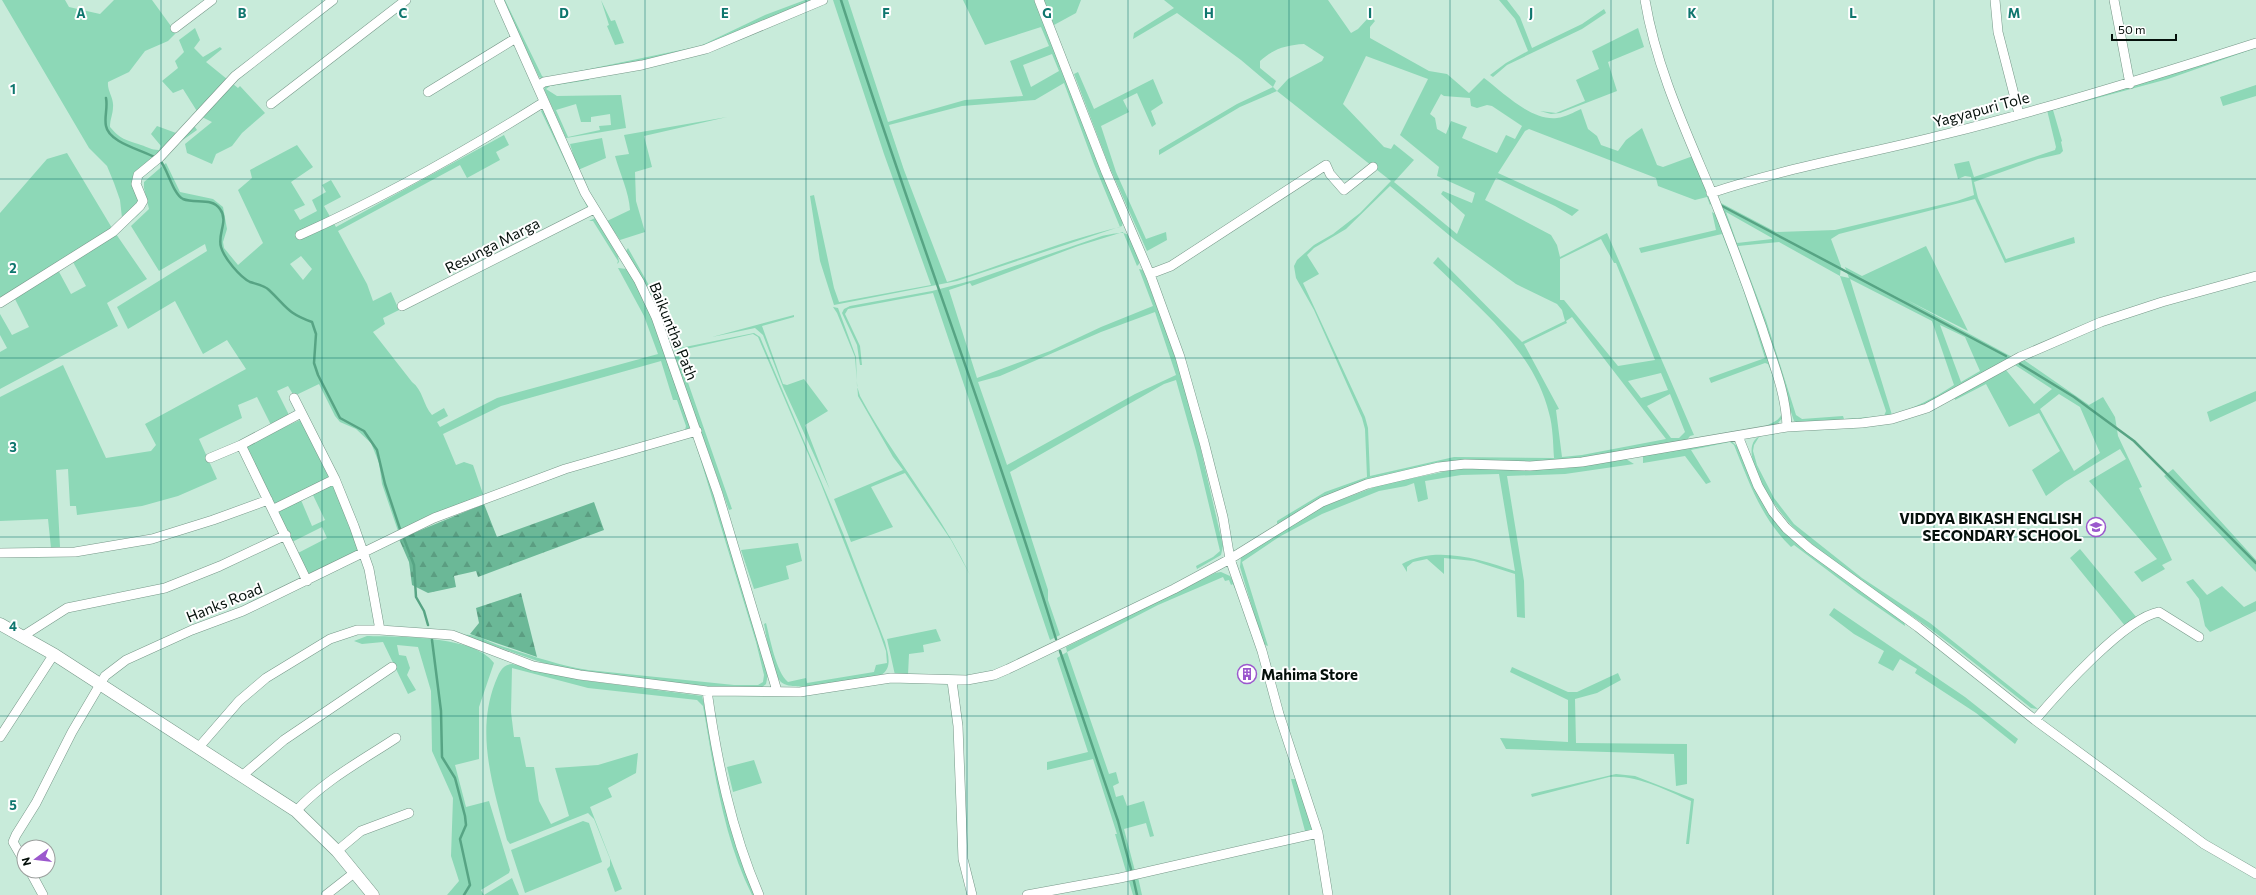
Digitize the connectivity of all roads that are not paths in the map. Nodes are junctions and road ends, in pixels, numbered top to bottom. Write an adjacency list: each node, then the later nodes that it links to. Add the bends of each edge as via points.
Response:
1 (212, 0): 10 (street)
2 (333, 0): 25 (street, via 235,76 160,157 152,162 136,179 143,201 122,224)
3 (406, 0): 17 (street)
4 (499, 0): 11 (street, Baikuntha Path)
5 (823, 0): 14 (street, via 706,49 642,65 544,82)
6 (1039, 0): 23 (street, via 1106,172)
7 (1644, 0): 20 (street, via 1659,62)
8 (1995, 0): 18 (street, via 1998,32)
9 (2114, 0): 13 (street)
10 (175, 28)
11 (516, 38): 14 (street, Baikuntha Path); 15 (street)
12 (2256, 43): 13 (street, Yagyapuri Tole)
13 (2130, 84): 18 (street, Yagyapuri Tole)
14 (538, 86): 16 (street, Baikuntha Path)
15 (428, 92)
16 (544, 102): 21 (street, Baikuntha Path); 22 (street, via 475,145 353,212)
17 (271, 104)
18 (2019, 114): 20 (street, Yagyapuri Tole, via 1806,166)
19 (1374, 166): 23 (street, via 1344,190 1330,174 1326,165 1171,266)
20 (1711, 193): 29 (street, via 1753,302 1782,389)
21 (594, 209): 26 (street, Resunga Marga); 30 (street, Baikuntha Path, via 639,281 656,317)
22 (300, 235)
23 (1150, 274): 40 (street, via 1180,357 1208,457)
24 (2256, 276): 29 (street, via 2101,322 2020,357 1961,391 1911,414 1876,422)
25 (0, 303)
26 (402, 306)
27 (294, 398): 28 (street)
28 (301, 413): 32 (street); 34 (street)
29 (1788, 427): 31 (street)
30 (697, 431): 38 (street, Hanks Road, via 565,469 434,518); 51 (street, Baikuntha Path, via 734,544)
31 (1738, 436): 40 (street, via 1582,462 1530,466 1465,464 1393,476 1322,502); 52 (street, via 1758,486 1786,528 1809,548 1918,627)
32 (241, 445): 33 (street); 35 (street)
33 (210, 458)
34 (335, 479): 36 (street); 38 (street)
35 (268, 500): 36 (street); 39 (street, via 152,539 75,552)
36 (274, 509): 37 (street)
37 (286, 535): 41 (street); 44 (street, via 232,561 165,588 67,608)
38 (363, 552): 41 (street, Hanks Road); 43 (street, via 369,569)
39 (0, 553)
40 (1230, 559): 48 (street, via 1174,589 1008,669 980,679); 59 (street, via 1262,651 1279,714)
41 (307, 581): 49 (street, Hanks Road, via 243,611 142,651 105,676)
42 (0, 624): 44 (street)
43 (380, 630): 50 (street, via 452,635 533,666 580,675); 55 (street, via 357,630 332,638 266,678 239,701)
44 (23, 636): 46 (street)
45 (2199, 637): 52 (street, via 2159,612 2150,614 2104,647)
46 (54, 654): 49 (street); 53 (street)
47 (392, 667): 56 (street, via 284,740)
48 (952, 681): 51 (street, via 891,678 800,692); 69 (street, via 958,726 963,859)
49 (101, 684): 55 (street); 60 (street, Hanks Road, via 16,835 13,842)
50 (707, 691): 51 (street); 68 (street, via 716,748 735,827)
51 (777, 691)
52 (2035, 720): 63 (street, via 2204,844)
53 (0, 736)
54 (396, 738): 57 (street, via 327,782 312,793)
55 (199, 747): 56 (street)
56 (243, 775): 57 (street)
57 (296, 811): 61 (street)
58 (409, 814): 61 (street, via 361,831)
59 (1318, 833): 70 (street, via 1120,878); 71 (street)
60 (16, 847)
61 (337, 851): 62 (street)
62 (354, 873): 66 (street); 67 (street)
63 (2256, 874)
64 (34, 879): 65 (street)
65 (43, 895)
66 (326, 895)
67 (373, 895)
68 (759, 895)
69 (972, 895)
70 (1027, 895)
71 (1328, 895)

